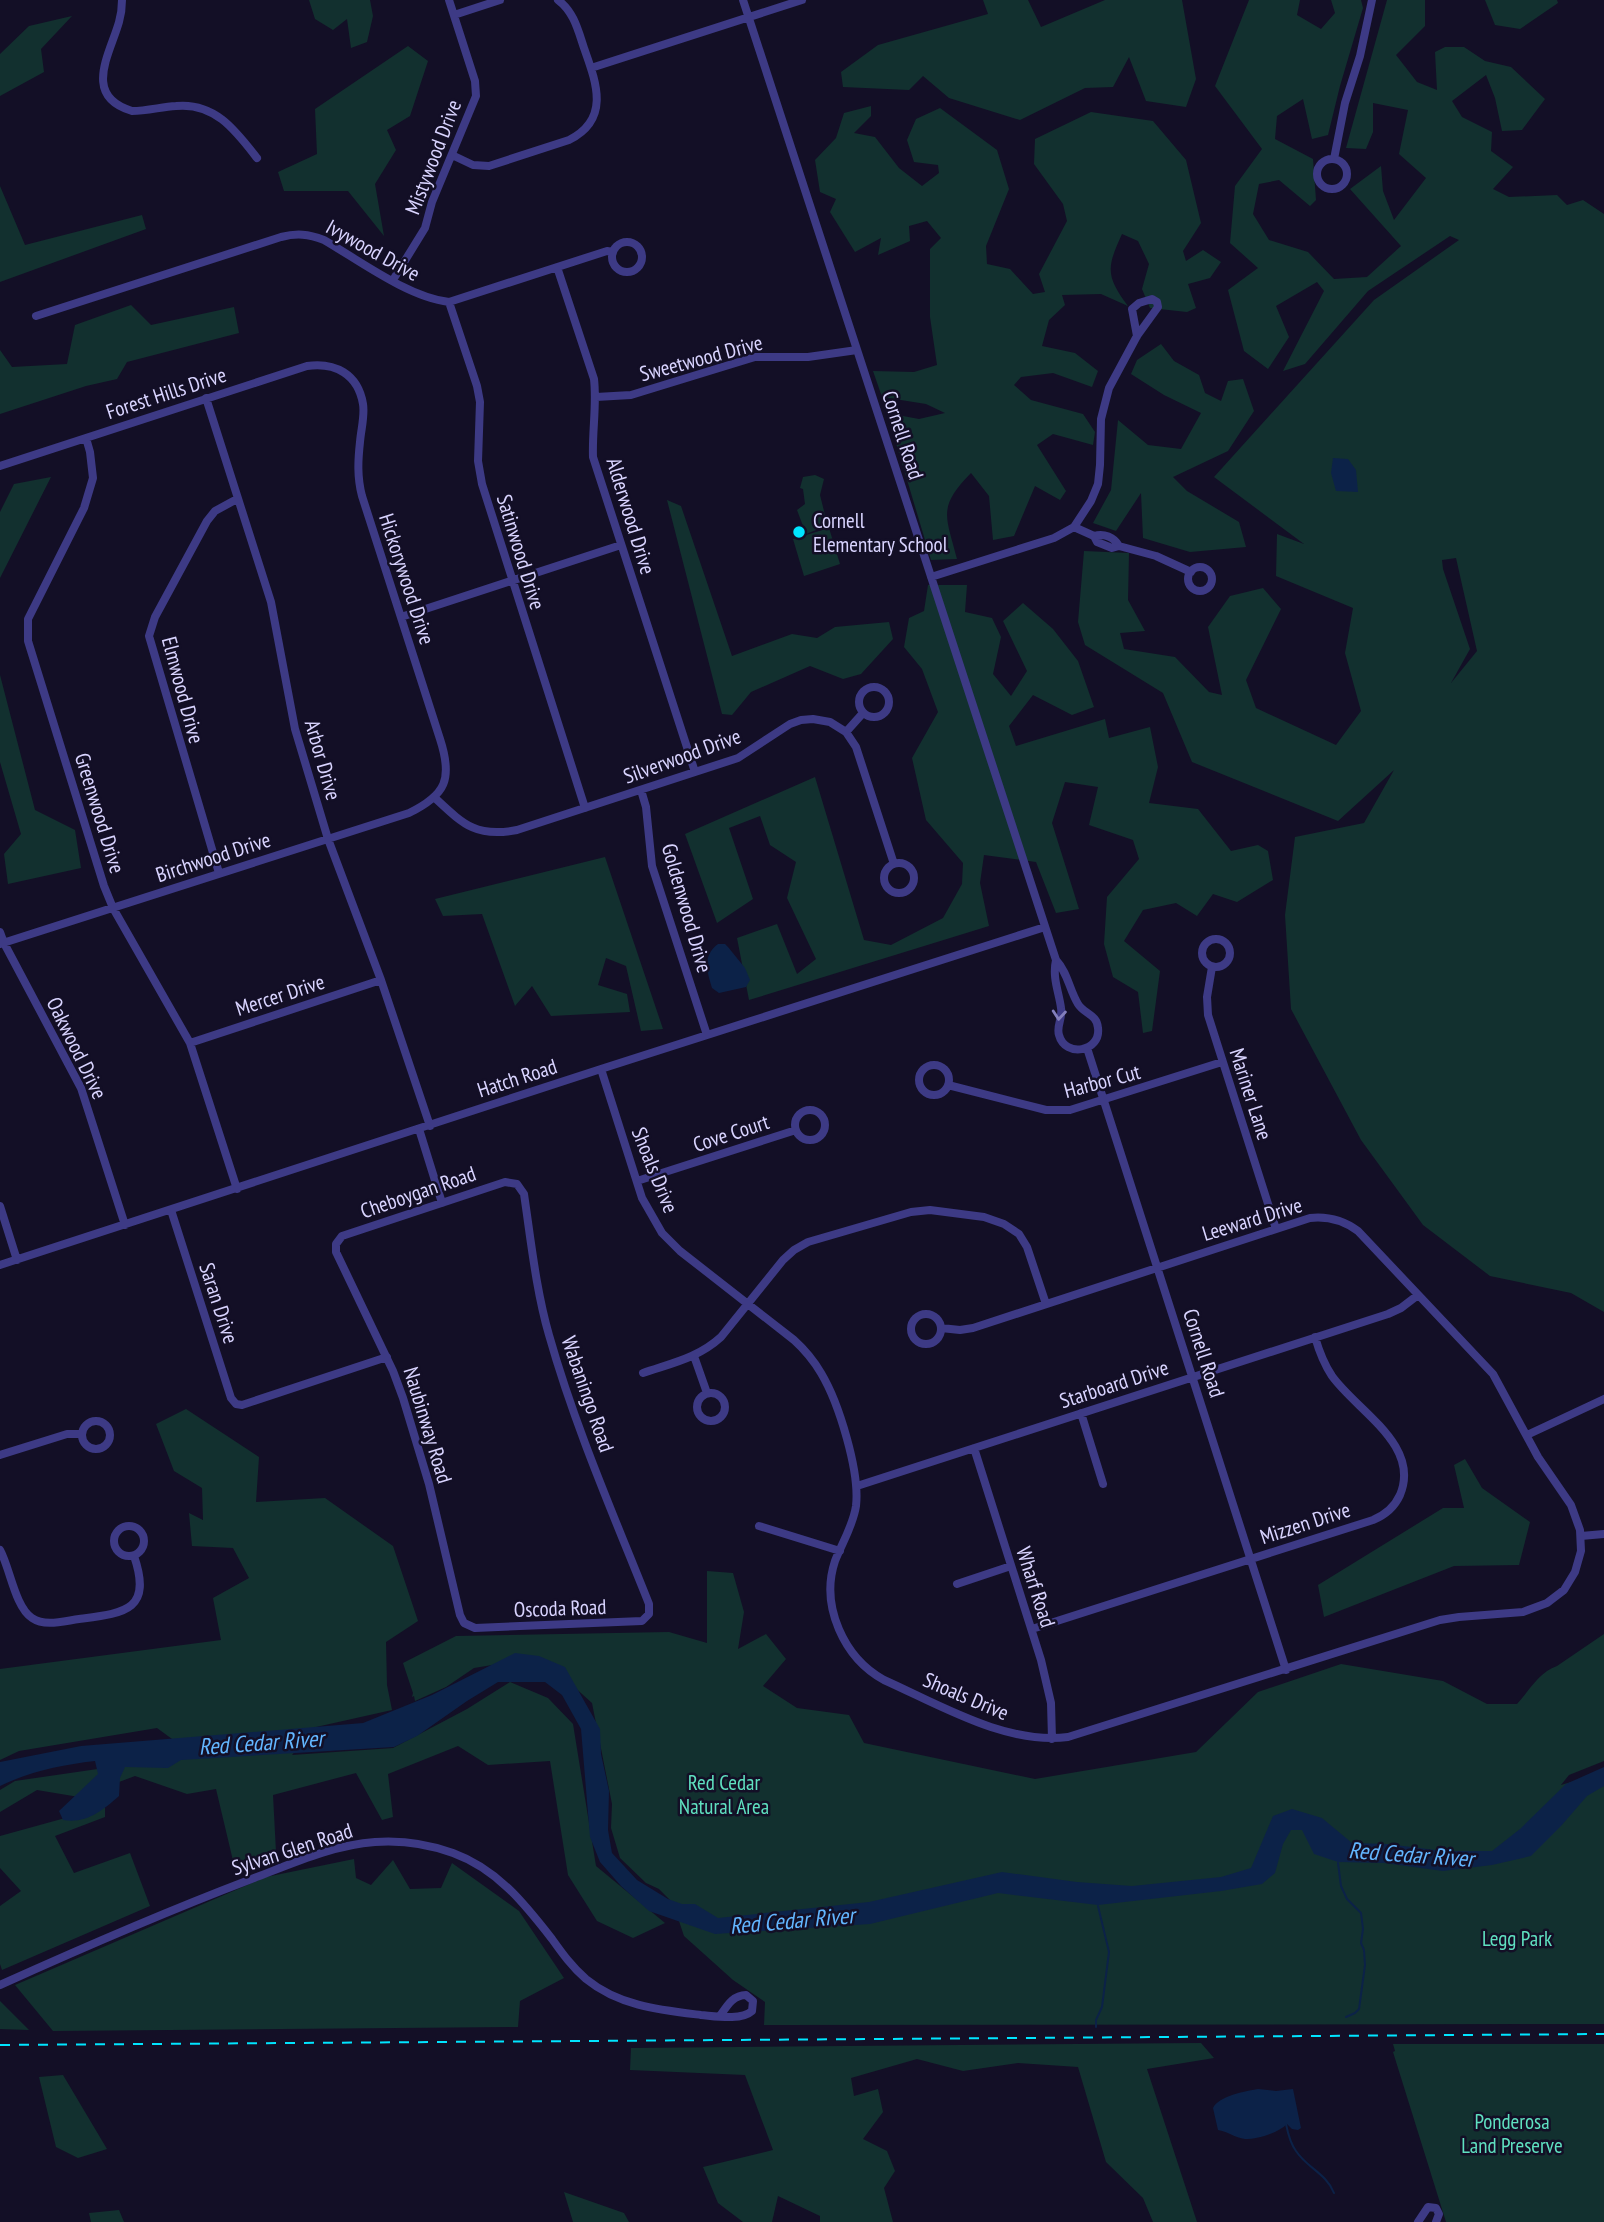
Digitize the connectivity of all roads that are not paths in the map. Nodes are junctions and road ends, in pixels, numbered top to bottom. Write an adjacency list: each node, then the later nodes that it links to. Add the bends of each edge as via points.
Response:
1 (122, 0): 12 (street, via 102,73 112,100 132,111 186,105 203,108 232,125)
2 (449, 0): 8 (street, Mistywood Drive)
3 (500, 0): 8 (street)
4 (558, 0): 10 (street, via 574,19)
5 (743, 0): 9 (street, Cornell Road)
6 (802, 0): 9 (street)
7 (1372, 0): 13 (street)
8 (454, 15): 11 (street, Mistywood Drive, via 476,91)
9 (748, 16): 10 (street); 20 (street, Cornell Road)
10 (591, 68): 11 (street, via 596,110 576,137 489,166 473,165)
11 (452, 155): 16 (street, Mistywood Drive, via 425,228)
12 (257, 158)
13 (1334, 159)
14 (613, 252): 15 (street)
15 (557, 267): 17 (street); 22 (street, Alderwood Drive)
16 (393, 280): 17 (street, Ivywood Drive, via 422,296); 18 (street, Ivywood Drive, via 324,240 297,234)
17 (449, 302): 31 (street, Satinwood Drive, via 477,386 479,472)
18 (36, 316)
19 (1137, 336): 27 (street, via 1109,388 1101,419 1098,484)
20 (857, 351): 22 (street, Sweetwood Drive, via 755,357 631,395); 30 (street, Cornell Road)
21 (343, 372): 23 (street, Forest Hills Drive, via 337,367 307,366); 32 (street, Hickorywood Drive, via 357,387 363,404 359,483)
22 (596, 397): 28 (street, Alderwood Drive, via 593,457)
23 (206, 398): 24 (street, Forest Hills Drive); 26 (street, Arbor Drive)
24 (86, 438): 25 (street, Forest Hills Drive); 42 (street, Greenwood Drive, via 93,478 84,509 28,619 27,632)
25 (0, 466)
26 (237, 499): 39 (street, Arbor Drive, via 271,602 295,729); 41 (street, Elmwood Drive, via 207,521 149,636)
27 (1074, 527): 29 (street, via 1104,545 1156,556); 30 (street, via 1054,538)
28 (621, 545): 31 (street); 35 (street, Alderwood Drive)
29 (1192, 572)
30 (931, 577): 43 (street, Cornell Road)
31 (511, 581): 32 (street); 38 (street, Satinwood Drive)
32 (401, 617): 37 (street, Hickorywood Drive, via 446,759 446,776)
33 (863, 713): 34 (street)
34 (846, 732): 35 (street, Silverwood Drive, via 823,720 802,720 738,758); 40 (street, via 856,747)
35 (695, 772): 36 (street, Silverwood Drive)
36 (641, 790): 38 (street, Silverwood Drive); 49 (street, Goldenwood Drive, via 652,866)
37 (435, 798): 38 (street, Silverwood Drive, via 463,824 489,832 517,830); 39 (street, Birchwood Drive, via 409,813)
38 (584, 808)
39 (328, 839): 41 (street, Birchwood Drive); 48 (street, Arbor Drive)
40 (894, 864)
41 (219, 873): 42 (street, Birchwood Drive)
42 (113, 908): 45 (street, Birchwood Drive); 50 (street, Greenwood Drive)
43 (1045, 927): 46 (street, Cornell Road); 49 (street, Hatch Road)
44 (0, 932): 45 (street, Oakwood Drive)
45 (2, 944): 65 (street, Oakwood Drive, via 78,1079)
46 (1056, 960): 51 (street, Cornell Road, via 1080,1007 1097,1023 1096,1038); 51 (street, Cornell Road, one-way to 51, via 1060,1038 1070,1048)
47 (1212, 967): 52 (street, Mariner Lane, via 1207,1006)
48 (381, 980): 50 (street, Mercer Drive); 56 (street, Arbor Drive)
49 (707, 1035): 53 (street, Hatch Road)
50 (190, 1043): 61 (street, Greenwood Drive)
51 (1087, 1048): 55 (street, Cornell Road)
52 (1223, 1062): 55 (street, Harbor Cut); 66 (street, Mariner Lane)
53 (601, 1069): 56 (street, Hatch Road); 59 (street, Shoals Drive)
54 (948, 1085): 55 (street, Harbor Cut, via 1046,1110 1078,1109)
55 (1104, 1101): 70 (street, Cornell Road)
56 (430, 1126): 57 (street, Hatch Road)
57 (419, 1129): 61 (street, Hatch Road); 62 (street)
58 (796, 1130): 59 (street, Cove Court)
59 (637, 1181): 72 (street, Shoals Drive, via 669,1241)
60 (514, 1183): 62 (street, Cheboygan Road); 98 (street, Wabaningo Road, via 523,1194 551,1343)
61 (237, 1189): 64 (street, Hatch Road)
62 (442, 1203): 67 (street, Cheboygan Road, via 344,1236)
63 (0, 1206): 68 (street)
64 (171, 1210): 65 (street, Hatch Road); 77 (street, Saran Drive, via 236,1404)
65 (125, 1225): 68 (street, Hatch Road)
66 (1276, 1229): 70 (street, Leeward Drive); 71 (street, Leeward Drive, via 1316,1218 1347,1223)
67 (336, 1244): 77 (street, Naubinway Road, via 337,1255)
68 (17, 1260): 69 (street, Hatch Road)
69 (0, 1265)
70 (1158, 1268): 73 (street, Leeward Drive); 79 (street, Cornell Road)
71 (1418, 1295): 75 (street, Starboard Drive, via 1395,1311); 84 (street, Leeward Drive, via 1493,1374)
72 (747, 1304): 73 (street, via 801,1245 930,1210 984,1217 1016,1230 1027,1247); 76 (street, via 721,1337); 88 (street, Shoals Drive, via 794,1340 822,1373)
73 (1046, 1304): 74 (street, Leeward Drive, via 973,1328)
74 (941, 1328)
75 (1315, 1337): 79 (street, Starboard Drive); 95 (street, Mizzen Drive, via 1332,1377 1396,1447 1403,1465 1403,1485 1396,1503 1378,1518)
76 (694, 1356): 78 (street); 80 (street)
77 (387, 1357): 99 (street, Naubinway Road, via 416,1438 460,1615)
78 (643, 1373)
79 (1193, 1377): 82 (street, Starboard Drive); 95 (street, Cornell Road)
80 (707, 1393)
81 (1604, 1399): 84 (street)
82 (1081, 1413): 85 (street, Starboard Drive); 87 (street)
83 (82, 1434): 86 (street, via 67,1434)
84 (1527, 1436): 91 (street, Shoals Drive, via 1571,1505)
85 (974, 1448): 88 (street, Starboard Drive); 96 (street, Wharf Road)
86 (0, 1455)
87 (1103, 1484)
88 (857, 1486): 93 (street, Shoals Drive, via 855,1510)
89 (759, 1526): 93 (street)
90 (1604, 1534): 91 (street)
91 (1581, 1536): 101 (street, Shoals Drive, via 1578,1565 1567,1585 1537,1608 1446,1619)
92 (0, 1550): 94 (street, via 22,1608 46,1623 129,1608 141,1585)
93 (840, 1550): 102 (street, Shoals Drive, via 831,1583 834,1615 847,1645 868,1669 996,1730)
94 (134, 1556)
95 (1251, 1559): 100 (street, Mizzen Drive); 101 (street, Cornell Road)
96 (1011, 1566): 97 (street); 100 (street, Wharf Road)
97 (957, 1584)
98 (650, 1612): 99 (street, Oscoda Road, via 640,1622)
99 (467, 1625)
100 (1032, 1629): 102 (street, Wharf Road, via 1051,1703)
101 (1286, 1670): 102 (street, Shoals Drive)
102 (1052, 1739)
103 (0, 1985): 104 (street, Sylvan Glen Road, via 271,1871 350,1846 402,1842 456,1854 498,1878 568,1960 600,1988 645,2008)
104 (720, 2016)
105 (1418, 2222): 106 (street, via 1428,2207 1436,2208)
106 (1436, 2222)

